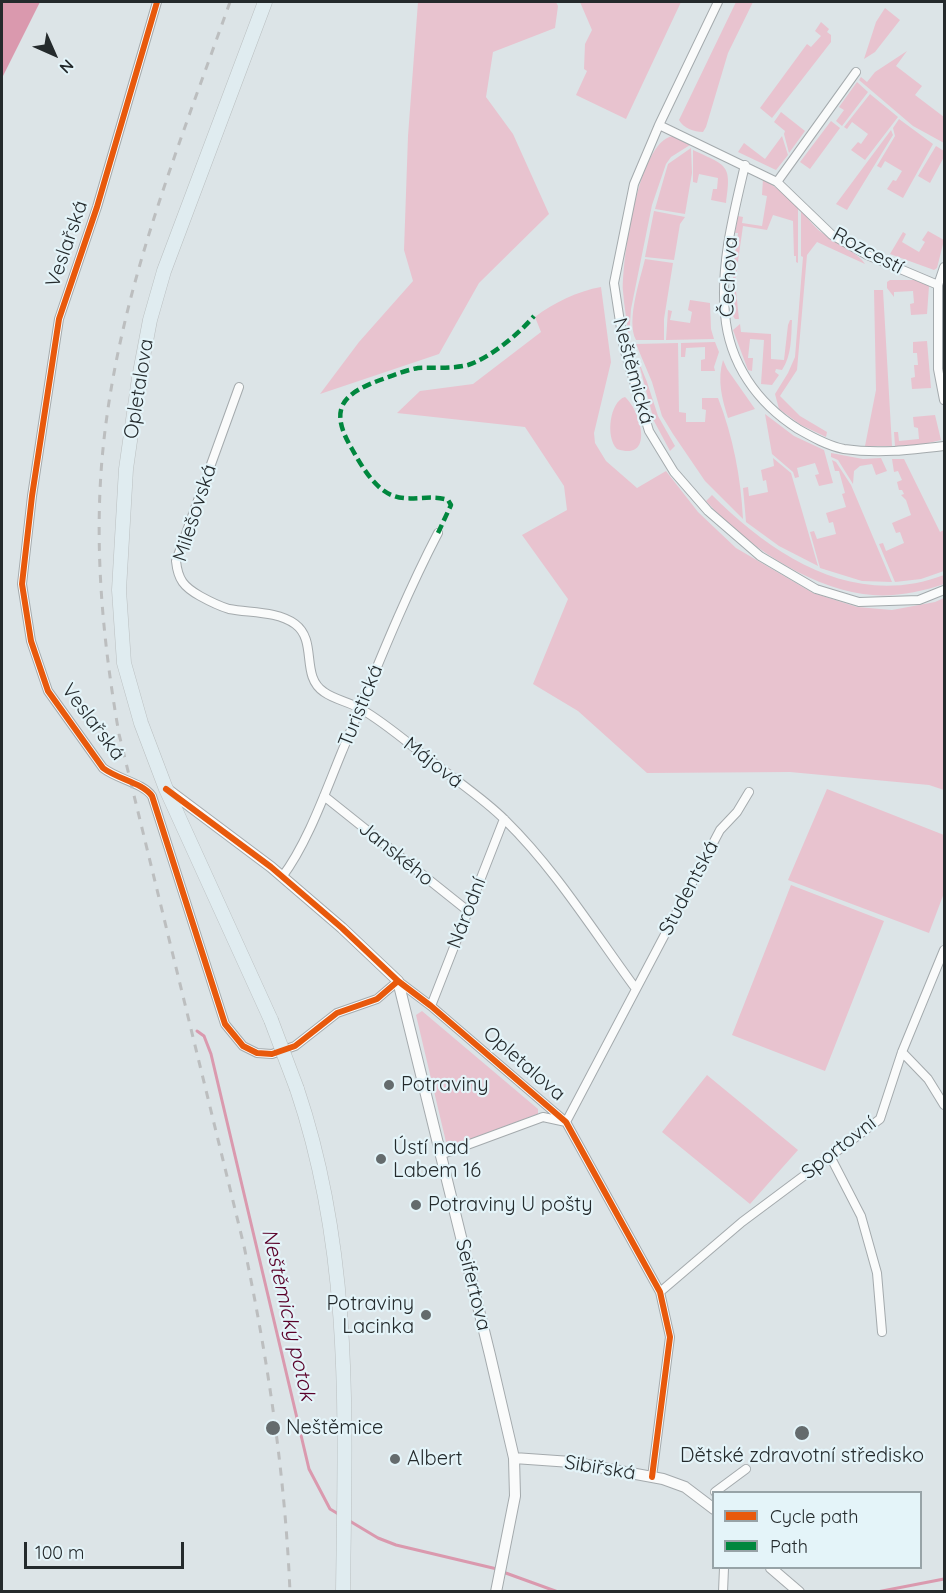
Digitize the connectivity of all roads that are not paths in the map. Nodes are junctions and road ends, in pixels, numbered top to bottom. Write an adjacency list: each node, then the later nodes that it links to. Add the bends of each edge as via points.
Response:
1 (157, 2): 23 (street, Veslařská, via 97,207 58,319 22,584 31,641 48,691 103,768 113,776 146,788 152,796 225,1024 243,1046 257,1053 272,1054 295,1046 337,1013 377,999)
2 (265, 2): 16 (main road, Opletalova, via 164,271 150,320 131,425 119,590 124,663)
3 (718, 2): 5 (street, Neštěmická)
4 (856, 72): 7 (street)
5 (659, 125): 6 (street, Rozcestí); 14 (street, Neštěmická, via 634,184 614,283 623,344 649,431 674,472 708,511 760,556 816,589 859,602 919,600)
6 (745, 165): 7 (street, Rozcestí); 12 (street, Čechova, via 729,240 724,313 728,340 761,400 779,417 814,438 842,448 885,453)
7 (777, 182): 9 (street, Rozcestí, via 832,235 867,255)
8 (945, 267): 9 (street)
9 (938, 285): 11 (street, via 938,369)
10 (239, 387): 15 (street, Milešovská, via 176,561 177,573 188,589 220,606 281,616 294,624 302,631 309,649 310,673 316,684 324,692)
11 (945, 400)
12 (945, 446)
13 (438, 533): 15 (street, Turistická)
14 (945, 590)
15 (360, 708): 18 (street, Turistická); 19 (street, Májová)
16 (166, 789): 20 (street, Opletalova); 40 (main road, Opletalova, bridge, via 271,1020 297,1089 324,1187 336,1261 344,1366)
17 (748, 792): 24 (street, Studentská, via 737,812 720,830)
18 (324, 796): 20 (street, Turistická); 21 (street, Janského)
19 (504, 819): 21 (street, Národní); 24 (street, via 546,864)
20 (282, 877): 23 (street, Opletalova)
21 (468, 911): 25 (street, Národní)
22 (945, 950): 26 (street, Sportovní)
23 (398, 981): 25 (street, Opletalova); 29 (street, Seifertova)
24 (636, 989): 28 (street, Studentská)
25 (431, 1006): 28 (street, Opletalova)
26 (902, 1052): 27 (street); 30 (street, Sportovní, via 880,1119)
27 (944, 1101)
28 (566, 1122): 29 (street, via 543,1117); 31 (street, Opletalova)
29 (440, 1155): 33 (street, Seifertova)
30 (830, 1156): 31 (street, Sportovní, via 742,1222); 32 (street, via 861,1216 877,1273)
31 (660, 1292): 35 (street, Opletalova, via 670,1337)
32 (882, 1332)
33 (514, 1458): 35 (street, Sibiřská, via 571,1462); 41 (street, Seifertova, via 515,1496)
34 (746, 1469): 36 (street)
35 (652, 1477): 37 (street, Sibiřská)
36 (717, 1491)
37 (711, 1496)
38 (724, 1569): 42 (street)
39 (772, 1569): 43 (street)
40 (343, 1592)
41 (496, 1592)
42 (723, 1592)
43 (799, 1592)

